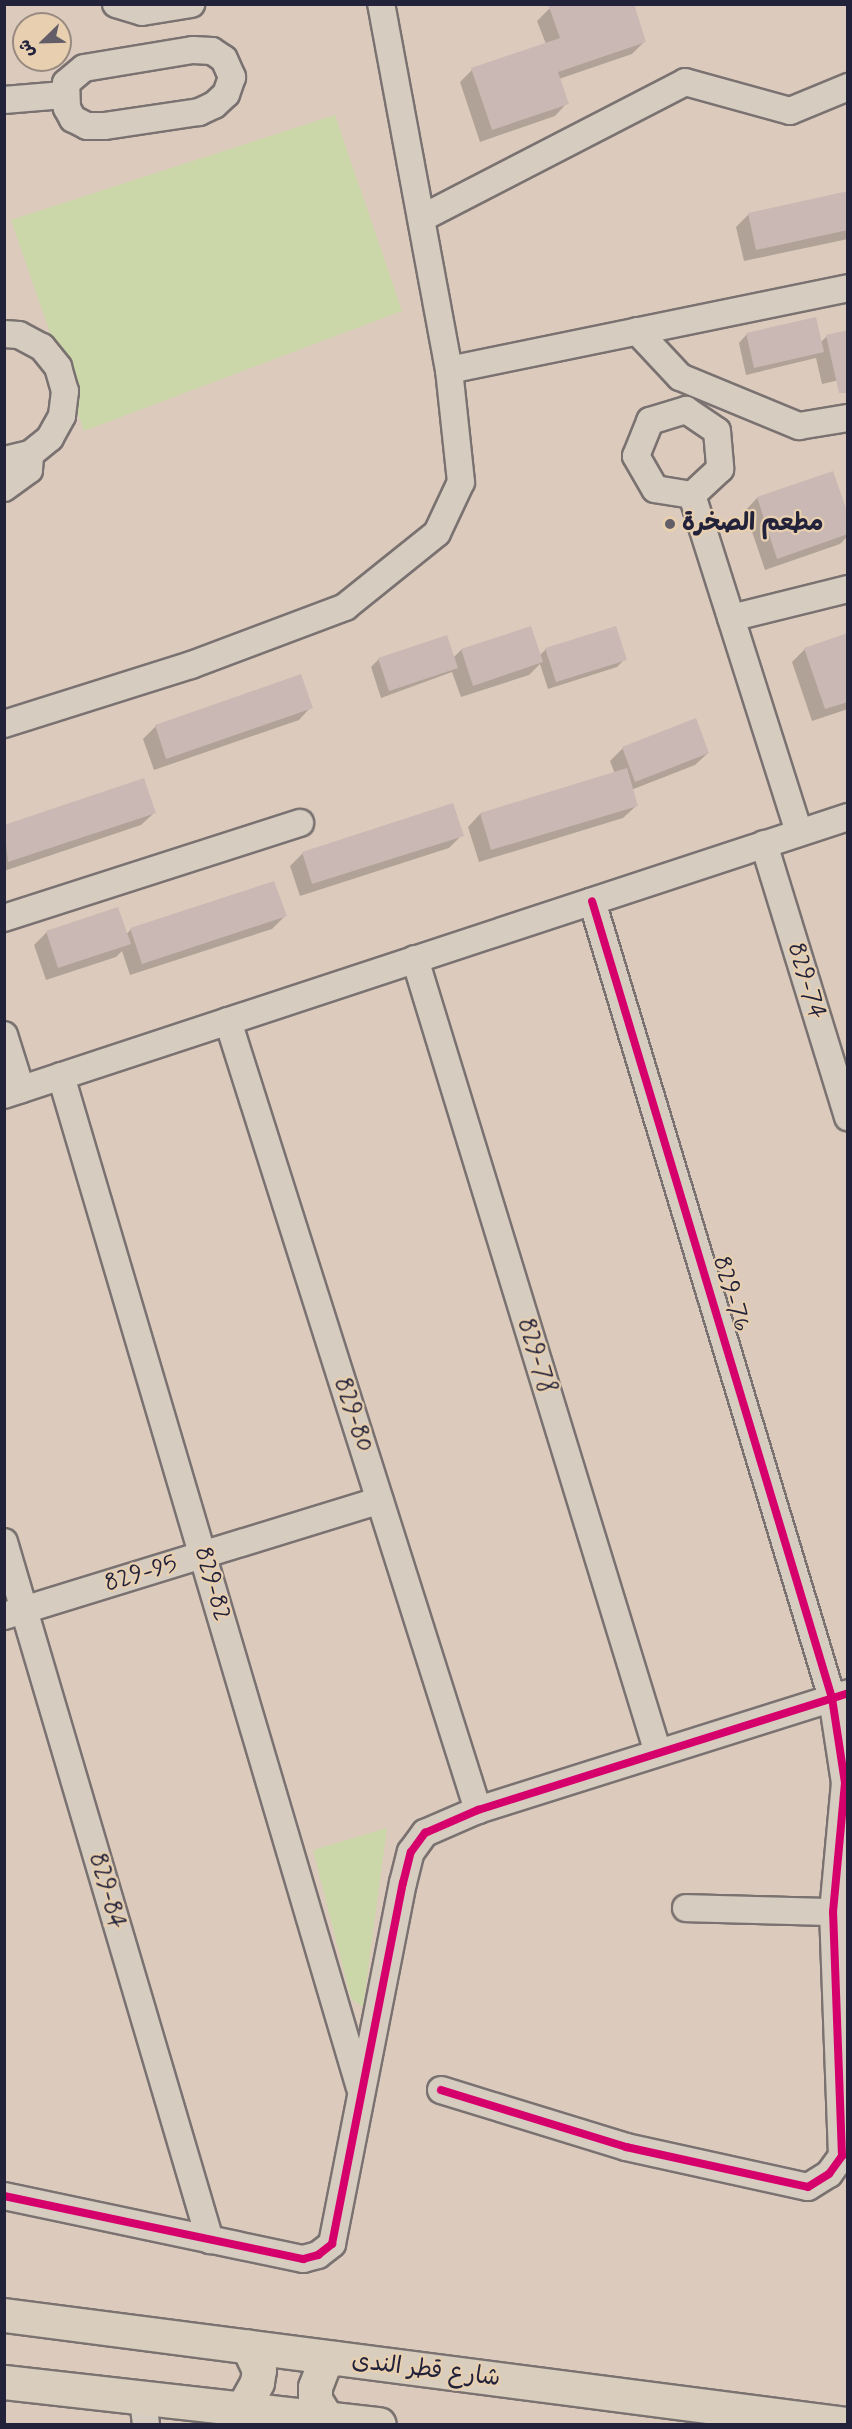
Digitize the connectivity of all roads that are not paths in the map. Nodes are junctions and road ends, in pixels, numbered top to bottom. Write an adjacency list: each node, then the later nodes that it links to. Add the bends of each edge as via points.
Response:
1 (116, 4): 2 (street, via 142,12)
2 (191, 4)
3 (381, 4): 7 (street)
4 (848, 87): 7 (street, via 790,111 685,82)
5 (64, 95): 5 (street, via 74,119 87,126 104,126 199,112 226,94 232,77 224,59 213,51 193,50 84,68 73,75); 6 (street)
6 (4, 100)
7 (422, 218): 11 (street)
8 (848, 288): 9 (street)
9 (637, 331): 11 (street); 12 (street, via 680,377 799,426)
10 (4, 334): 13 (street, via 19,335 42,347 58,367 65,391 62,416 54,431)
11 (449, 370): 19 (street, via 461,482 437,532 381,581 345,607 323,616 191,665)
12 (848, 418)
13 (30, 454): 14 (street); 15 (street, via 29,470)
14 (4, 460)
15 (4, 488)
16 (692, 495): 18 (street)
17 (848, 590): 18 (street)
18 (731, 618): 22 (street)
19 (4, 724)
20 (848, 817): 22 (street)
21 (300, 822): 25 (street)
22 (799, 832): 23 (street)
23 (764, 844): 24 (street); 31 (street, 829-74)
24 (592, 901): 26 (street); 36 (street, 829-76)
25 (4, 918)
26 (415, 959): 27 (street); 37 (street, 829-78)
27 (228, 1021): 29 (street); 32 (street, 829-80)
28 (4, 1035): 30 (street)
29 (61, 1076): 30 (street); 34 (street, 829-82)
30 (13, 1092)
31 (848, 1118)
32 (380, 1500): 34 (street, 829-95); 38 (street, 829-80)
33 (4, 1542): 35 (street, 829-84)
34 (203, 1555): 35 (street, 829-95); 42 (street, 829-82)
35 (15, 1613): 44 (street, 829-84)
36 (840, 1696): 37 (street); 40 (street, 829-76, via 845,1783)
37 (658, 1753): 38 (street)
38 (478, 1810): 42 (street, via 425,1833 411,1852)
39 (686, 1908): 40 (street)
40 (833, 1912): 41 (street, 829-76, via 842,2156 829,2174 808,2187 626,2147)
41 (441, 2090)
42 (361, 2093): 44 (street, via 332,2244 318,2255 303,2259)
43 (4, 2196): 44 (street)
44 (210, 2240)
45 (4, 2314): 46 (main road, شارع قطر الندى)
46 (248, 2346): 47 (main road, شارع قطر الندى); 49 (main road, via 259,2370 257,2382 245,2404)
47 (334, 2358): 51 (main road, via 324,2364 315,2387 315,2400); 53 (main road, شارع قطر الندى)
48 (4, 2382): 50 (main road)
49 (234, 2410): 50 (main road); 51 (main road)
50 (145, 2412)
51 (327, 2419): 52 (main road)
52 (367, 2424)
53 (847, 2424)

